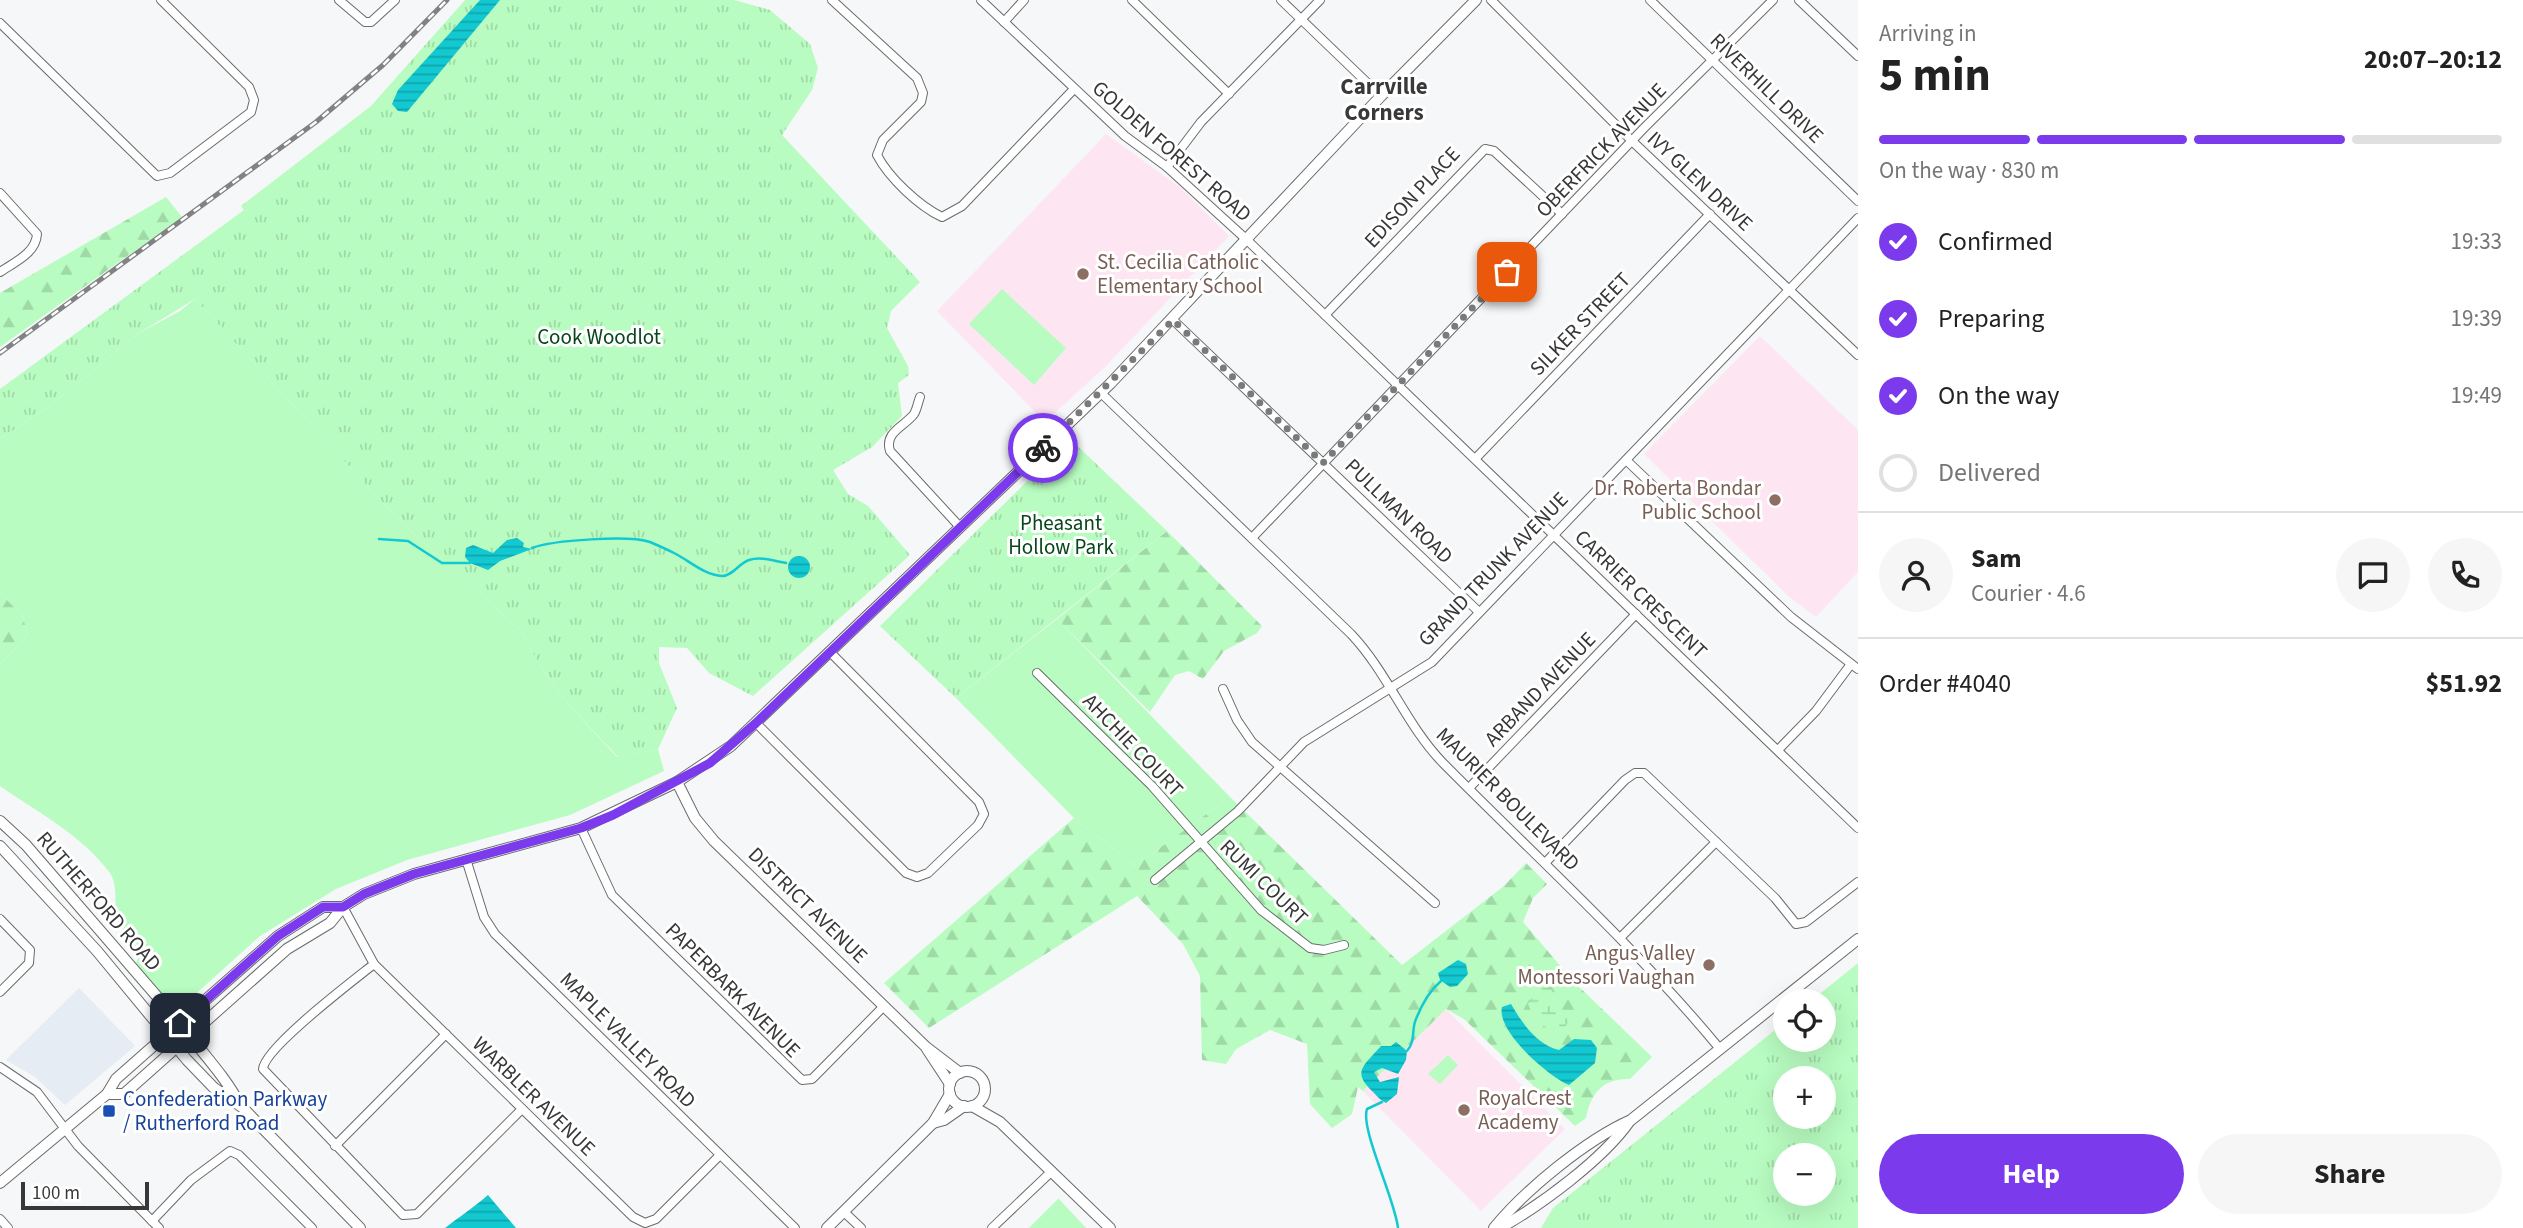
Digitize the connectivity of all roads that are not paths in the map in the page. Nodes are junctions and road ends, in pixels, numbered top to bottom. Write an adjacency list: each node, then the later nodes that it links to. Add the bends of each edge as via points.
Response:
1 (161, 0): 17 (street, via 249,87 254,100 251,112 170,173 157,176)
2 (339, 0): 3 (street, via 365,22 371,22)
3 (395, 0)
4 (832, 0): 20 (street, GOLDEN FOREST ROAD, via 917,78 921,102 883,140 877,155 884,168 942,217 962,206)
5 (981, 0): 16 (street, GOLDEN FOREST ROAD)
6 (1024, 0): 16 (street)
7 (1132, 0): 21 (street)
8 (1281, 0): 15 (street)
9 (1320, 0): 15 (street)
10 (1476, 0): 22 (street)
11 (1490, 0): 23 (street, IVY GLEN DRIVE)
12 (1650, 0): 19 (street, RIVERHILL DRIVE)
13 (1773, 0): 19 (street, OBERFRICK AVENUE)
14 (1799, 0): 18 (street)
15 (1301, 20): 21 (street); 22 (street)
16 (1004, 22): 20 (street, GOLDEN FOREST ROAD)
17 (0, 23)
18 (1858, 56)
19 (1714, 60): 23 (street, OBERFRICK AVENUE); 26 (street, RIVERHILL DRIVE)
20 (1074, 89): 24 (street, GOLDEN FOREST ROAD)
21 (1229, 94): 24 (street)
22 (1381, 96): 30 (street)
23 (1632, 141): 27 (street, OBERFRICK AVENUE); 28 (street, IVY GLEN DRIVE)
24 (1167, 167): 30 (street, GOLDEN FOREST ROAD)
25 (0, 193): 31 (street, via 37,234 30,251)
26 (1858, 201)
27 (1562, 214): 33 (street, EDISON PLACE, via 1494,151 1485,149); 36 (street, OBERFRICK AVENUE)
28 (1710, 214): 32 (street, IVY GLEN DRIVE); 39 (street, SILKER STREET)
29 (1858, 218): 32 (street, GRAND TRUNK AVENUE)
30 (1247, 240): 33 (street, CARRIER CRESCENT); 34 (street)
31 (0, 272)
32 (1789, 290): 35 (street, IVY GLEN DRIVE); 40 (street, GRAND TRUNK AVENUE)
33 (1325, 315): 36 (street, CARRIER CRESCENT)
34 (1173, 320): 37 (street); 41 (street, PULLMAN ROAD)
35 (1858, 355)
36 (1398, 386): 39 (street, CARRIER CRESCENT); 41 (street, OBERFRICK AVENUE)
37 (1100, 392): 42 (street); 44 (street, MAURIER BOULEVARD)
38 (920, 397): 42 (street, via 916,412 891,435 890,451)
39 (1476, 458): 43 (street, CARRIER CRESCENT)
40 (1626, 460): 43 (street, GRAND TRUNK AVENUE); 48 (street, via 1790,617)
41 (1323, 463): 44 (street, OBERFRICK AVENUE); 45 (street, PULLMAN ROAD)
42 (960, 527): 47 (street)
43 (1554, 534): 45 (street, GRAND TRUNK AVENUE); 46 (street, CARRIER CRESCENT)
44 (1251, 538): 50 (street, MAURIER BOULEVARD, via 1367,651)
45 (1479, 612): 50 (street, GRAND TRUNK AVENUE, via 1432,662)
46 (1636, 614): 53 (street, CARRIER CRESCENT); 56 (street, ARBAND AVENUE)
47 (830, 652): 52 (street); 52 (street, via 979,802 985,814 928,873 917,877 906,873)
48 (1854, 666): 53 (street)
49 (1037, 673): 61 (street, AHCHIE COURT, via 1152,786)
50 (1389, 688): 54 (street, GRAND TRUNK AVENUE, via 1321,729); 56 (street, MAURIER BOULEVARD, via 1423,740)
51 (1223, 689): 54 (street, via 1252,742)
52 (756, 723): 55 (street, via 710,763)
53 (1778, 750): 59 (street, CARRIER CRESCENT)
54 (1279, 768): 61 (street, GRAND TRUNK AVENUE); 67 (street)
55 (677, 782): 58 (street); 75 (street, DISTRICT AVENUE, via 695,818 714,841)
56 (1470, 787): 64 (street, MAURIER BOULEVARD)
57 (0, 821): 76 (street, RUTHERFORD ROAD)
58 (581, 828): 63 (street); 75 (street, PAPERBARK AVENUE, via 612,895 802,1080 820,1071)
59 (1858, 828)
60 (1716, 842): 64 (street, via 1651,777 1635,773); 66 (street, via 1796,924 1806,922); 70 (street)
61 (1201, 845): 65 (street, GRAND TRUNK AVENUE); 72 (street, RUMI COURT, via 1250,900 1297,940 1324,950)
62 (0, 846): 78 (street, RUTHERFORD ROAD)
63 (466, 859): 68 (street, via 414,874); 96 (street, MAPLE VALLEY ROAD, via 484,917 495,934)
64 (1546, 862): 70 (street, MAURIER BOULEVARD)
65 (1155, 880)
66 (1858, 882)
67 (1435, 904)
68 (343, 907): 73 (street, WARBLER AVENUE); 76 (street, via 323,907 278,936); 79 (street, via 330,923 287,949)
69 (0, 919): 74 (street, via 30,950 29,962)
70 (1621, 937): 82 (street, MAURIER BOULEVARD)
71 (1858, 939): 82 (street)
72 (1344, 945)
73 (373, 964): 77 (street, WARBLER AVENUE); 95 (street, via 302,1023 263,1065 269,1078)
74 (0, 992)
75 (884, 1006): 81 (street, DISTRICT AVENUE)
76 (180, 1023): 78 (street); 79 (street, RUTHERFORD ROAD)
77 (446, 1034): 90 (street, WARBLER AVENUE); 95 (street)
78 (168, 1035): 80 (street, RUTHERFORD ROAD); 86 (street, via 116,1079)
79 (189, 1036): 80 (street); 89 (street, RUTHERFORD ROAD, via 225,1076)
80 (176, 1045): 86 (street, via 124,1094); 89 (street, RUTHERFORD ROAD, via 214,1088)
81 (926, 1047): 84 (street, DISTRICT AVENUE); 85 (street, DISTRICT AVENUE)
82 (1720, 1049): 91 (street)
83 (0, 1067): 94 (street, via 37,1092)
84 (960, 1073): 85 (street); 87 (street, via 978,1075 984,1084)
85 (950, 1089): 88 (street, via 956,1102); 93 (street)
86 (107, 1094): 94 (street)
87 (983, 1096): 88 (street); 92 (street)
88 (968, 1106): 92 (street); 93 (street)
89 (242, 1107): 105 (street, RUTHERFORD ROAD)
90 (522, 1109): 95 (street, via 410,1217); 96 (street, WARBLER AVENUE, via 633,1217 645,1223 656,1219)
91 (1631, 1120): 111 (street, via 1605,1131 1511,1206); 112 (street, via 1614,1143)
92 (1000, 1122): 97 (street)
93 (933, 1124): 99 (street)
94 (65, 1129): 98 (street); 101 (street)
95 (335, 1146)
96 (720, 1154): 106 (street, MAPLE VALLEY ROAD)
97 (1052, 1171): 109 (street); 110 (street)
98 (0, 1183)
99 (844, 1212): 107 (street); 108 (street)
100 (0, 1219): 102 (street)
101 (152, 1221): 103 (street); 104 (street, via 191,1180 230,1151)
102 (8, 1228)
103 (159, 1228)
104 (312, 1228)
105 (360, 1228)
106 (795, 1228)
107 (828, 1228)
108 (861, 1228)
109 (992, 1228)
110 (1110, 1228)
111 (1494, 1228)
112 (1500, 1228)

